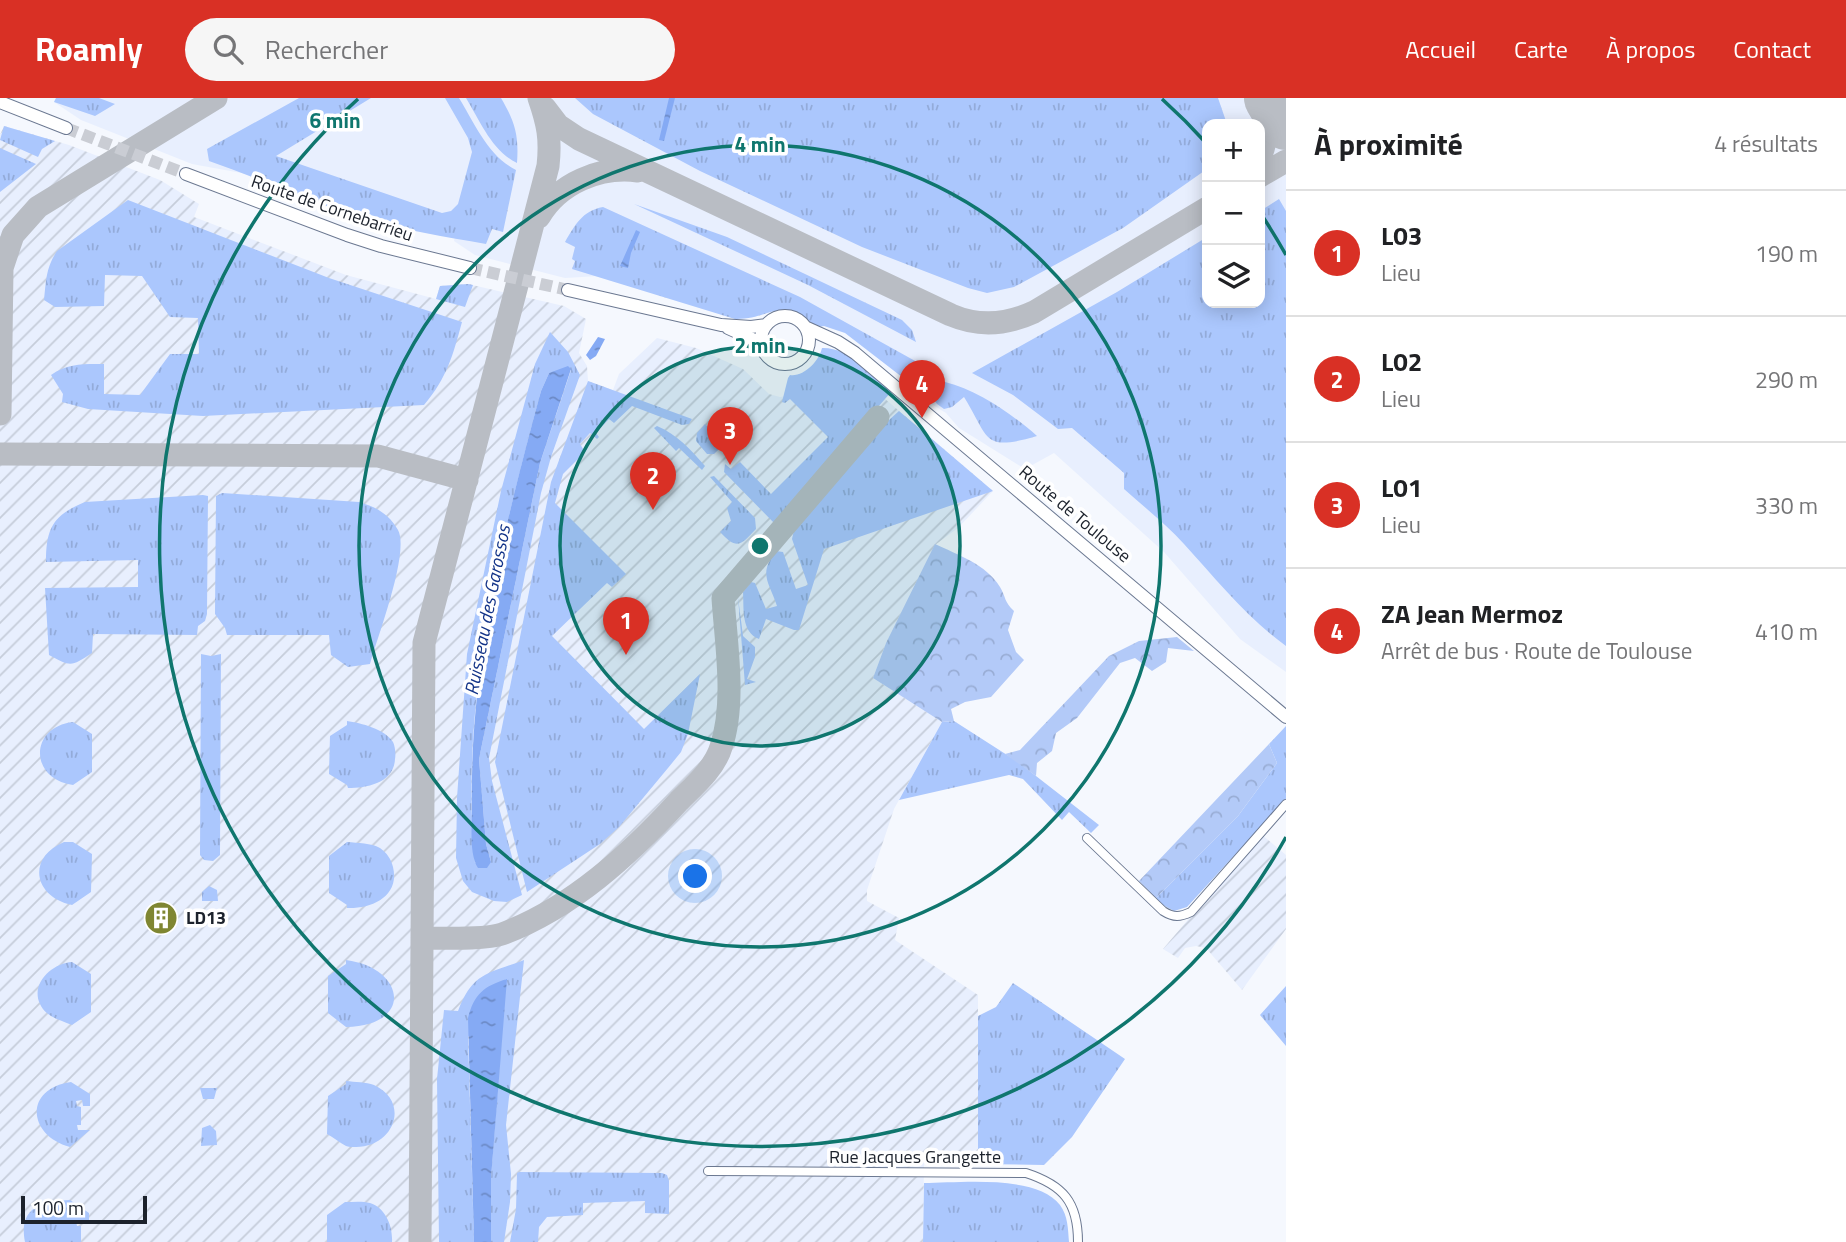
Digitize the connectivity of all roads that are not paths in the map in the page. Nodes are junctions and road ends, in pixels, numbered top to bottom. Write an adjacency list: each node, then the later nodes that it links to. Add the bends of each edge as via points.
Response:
1 (0, 102): 2 (main road)
2 (66, 128)
3 (186, 174): 4 (main road, Route de Cornebarrieu, via 381,246)
4 (470, 268)
5 (568, 290): 6 (main road)
6 (722, 325): 7 (main road); 10 (main road)
7 (766, 325): 8 (main road, via 777,317 791,316); 10 (main road)
8 (807, 328): 9 (main road, Route de Toulouse); 11 (main road)
9 (838, 342): 11 (main road, via 820,343); 12 (main road, Route de Toulouse)
10 (761, 343): 11 (main road, via 766,355 783,365 798,361)
11 (808, 350)
12 (1286, 717)
13 (1286, 804): 14 (street, via 1191,912 1179,917 1163,911)
14 (1087, 838)
15 (708, 1171): 16 (street, Rue Jacques Grangette, via 1026,1173 1049,1181 1069,1199)
16 (1078, 1242)

